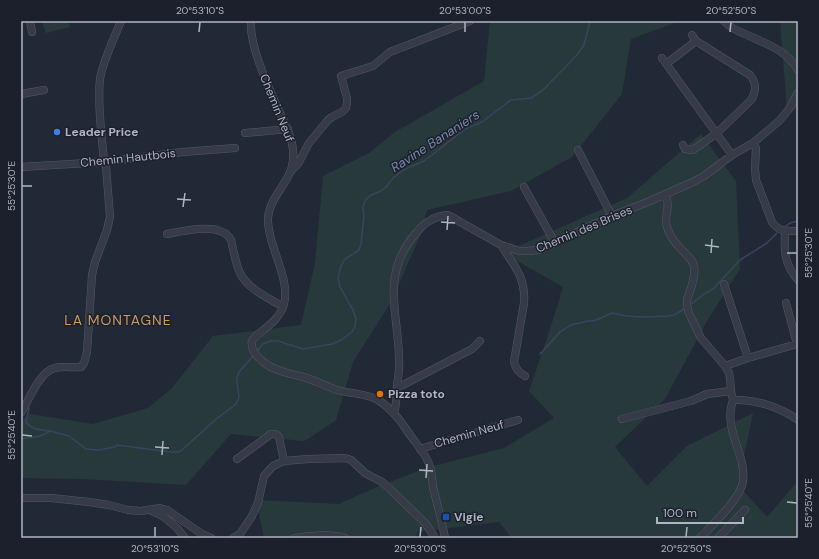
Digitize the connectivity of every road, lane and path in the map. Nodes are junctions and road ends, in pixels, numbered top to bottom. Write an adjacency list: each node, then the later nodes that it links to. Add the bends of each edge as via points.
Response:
1 (30, 21): 6 (street)
2 (121, 21): 23 (street, via 100,78)
3 (251, 21): 15 (street, Chemin Neuf, via 256,54)
4 (470, 21): 25 (street, via 390,52 373,66 341,76 347,98 346,108 328,120)
5 (724, 21): 9 (street, via 733,29 776,48)
6 (32, 32)
7 (692, 35): 8 (street)
8 (696, 41): 16 (street, via 664,61); 16 (street, via 750,75 756,87 752,100)
9 (798, 70)
10 (44, 90): 12 (street)
11 (798, 93): 13 (street, Chemin des Brises)
12 (21, 94)
13 (789, 109): 14 (street); 18 (street, Chemin des Brises)
14 (798, 110)
15 (288, 129): 17 (street); 25 (street, Chemin Neuf, via 294,155)
16 (717, 133): 19 (street, via 692,150 685,149); 22 (street)
17 (245, 134)
18 (753, 144): 22 (street, Chemin des Brises); 29 (street, via 756,148 756,180 772,222)
19 (683, 145)
20 (235, 148): 23 (street, Chemin Hautbois)
21 (578, 150): 28 (street)
22 (732, 155): 27 (street, Chemin des Brises, via 694,182)
23 (104, 162): 24 (street, Chemin Hautbois); 46 (street, via 110,217 92,275 86,358 81,367 56,368 45,374)
24 (21, 167)
25 (290, 172): 37 (street, Chemin Neuf, via 271,206 268,217 285,288)
26 (524, 187): 32 (street)
27 (665, 194): 28 (street, Chemin des Brises); 41 (street, via 668,202 668,230 694,266 687,300 688,311 701,338)
28 (612, 216): 32 (street, Chemin des Brises)
29 (785, 231): 30 (street); 34 (street, via 786,259 792,274)
30 (798, 231)
31 (167, 234): 37 (street, via 212,229 228,235 237,266 247,283)
32 (555, 243): 33 (street, Chemin des Brises, via 538,250 527,251)
33 (501, 245): 42 (street, via 522,277 524,286 524,303 514,362 517,370); 43 (street, Chemin des Brises, via 448,215 431,219 411,239 401,255 394,280 400,359)
34 (798, 280)
35 (724, 284): 40 (street)
36 (786, 303): 39 (street)
37 (283, 307): 47 (street, via 278,317 253,340 252,349 262,361 279,372 313,380 337,390 370,396)
38 (480, 341): 43 (street, via 472,349)
39 (798, 344): 40 (street)
40 (748, 358): 41 (street)
41 (725, 366): 44 (street, via 729,373)
42 (525, 376)
43 (397, 387): 47 (street, Chemin des Brises)
44 (731, 391): 45 (street); 48 (street, via 707,394 691,401)
45 (733, 400): 50 (street, via 742,399 767,405); 64 (street, via 730,413 733,435 743,468 743,482 735,500)
46 (21, 413)
47 (394, 413): 51 (street)
48 (622, 418)
49 (518, 420): 51 (street, Chemin Neuf)
50 (798, 420)
51 (420, 449): 63 (street, via 429,463)
52 (237, 459): 53 (street, via 271,434 275,434 279,438)
53 (284, 462): 59 (street, via 273,466 264,476 258,503 252,516 240,534); 62 (street, via 308,459 351,460 365,473 389,488 426,524)
54 (21, 498): 55 (street, via 90,502 128,510)
55 (150, 509): 57 (street, via 163,516); 58 (street, via 168,510)
56 (745, 510): 65 (street)
57 (184, 538)
58 (211, 538)
59 (233, 538)
60 (295, 538): 61 (street, via 318,535)
61 (345, 538)
62 (435, 538)
63 (445, 538)
64 (700, 538)
65 (718, 538)

